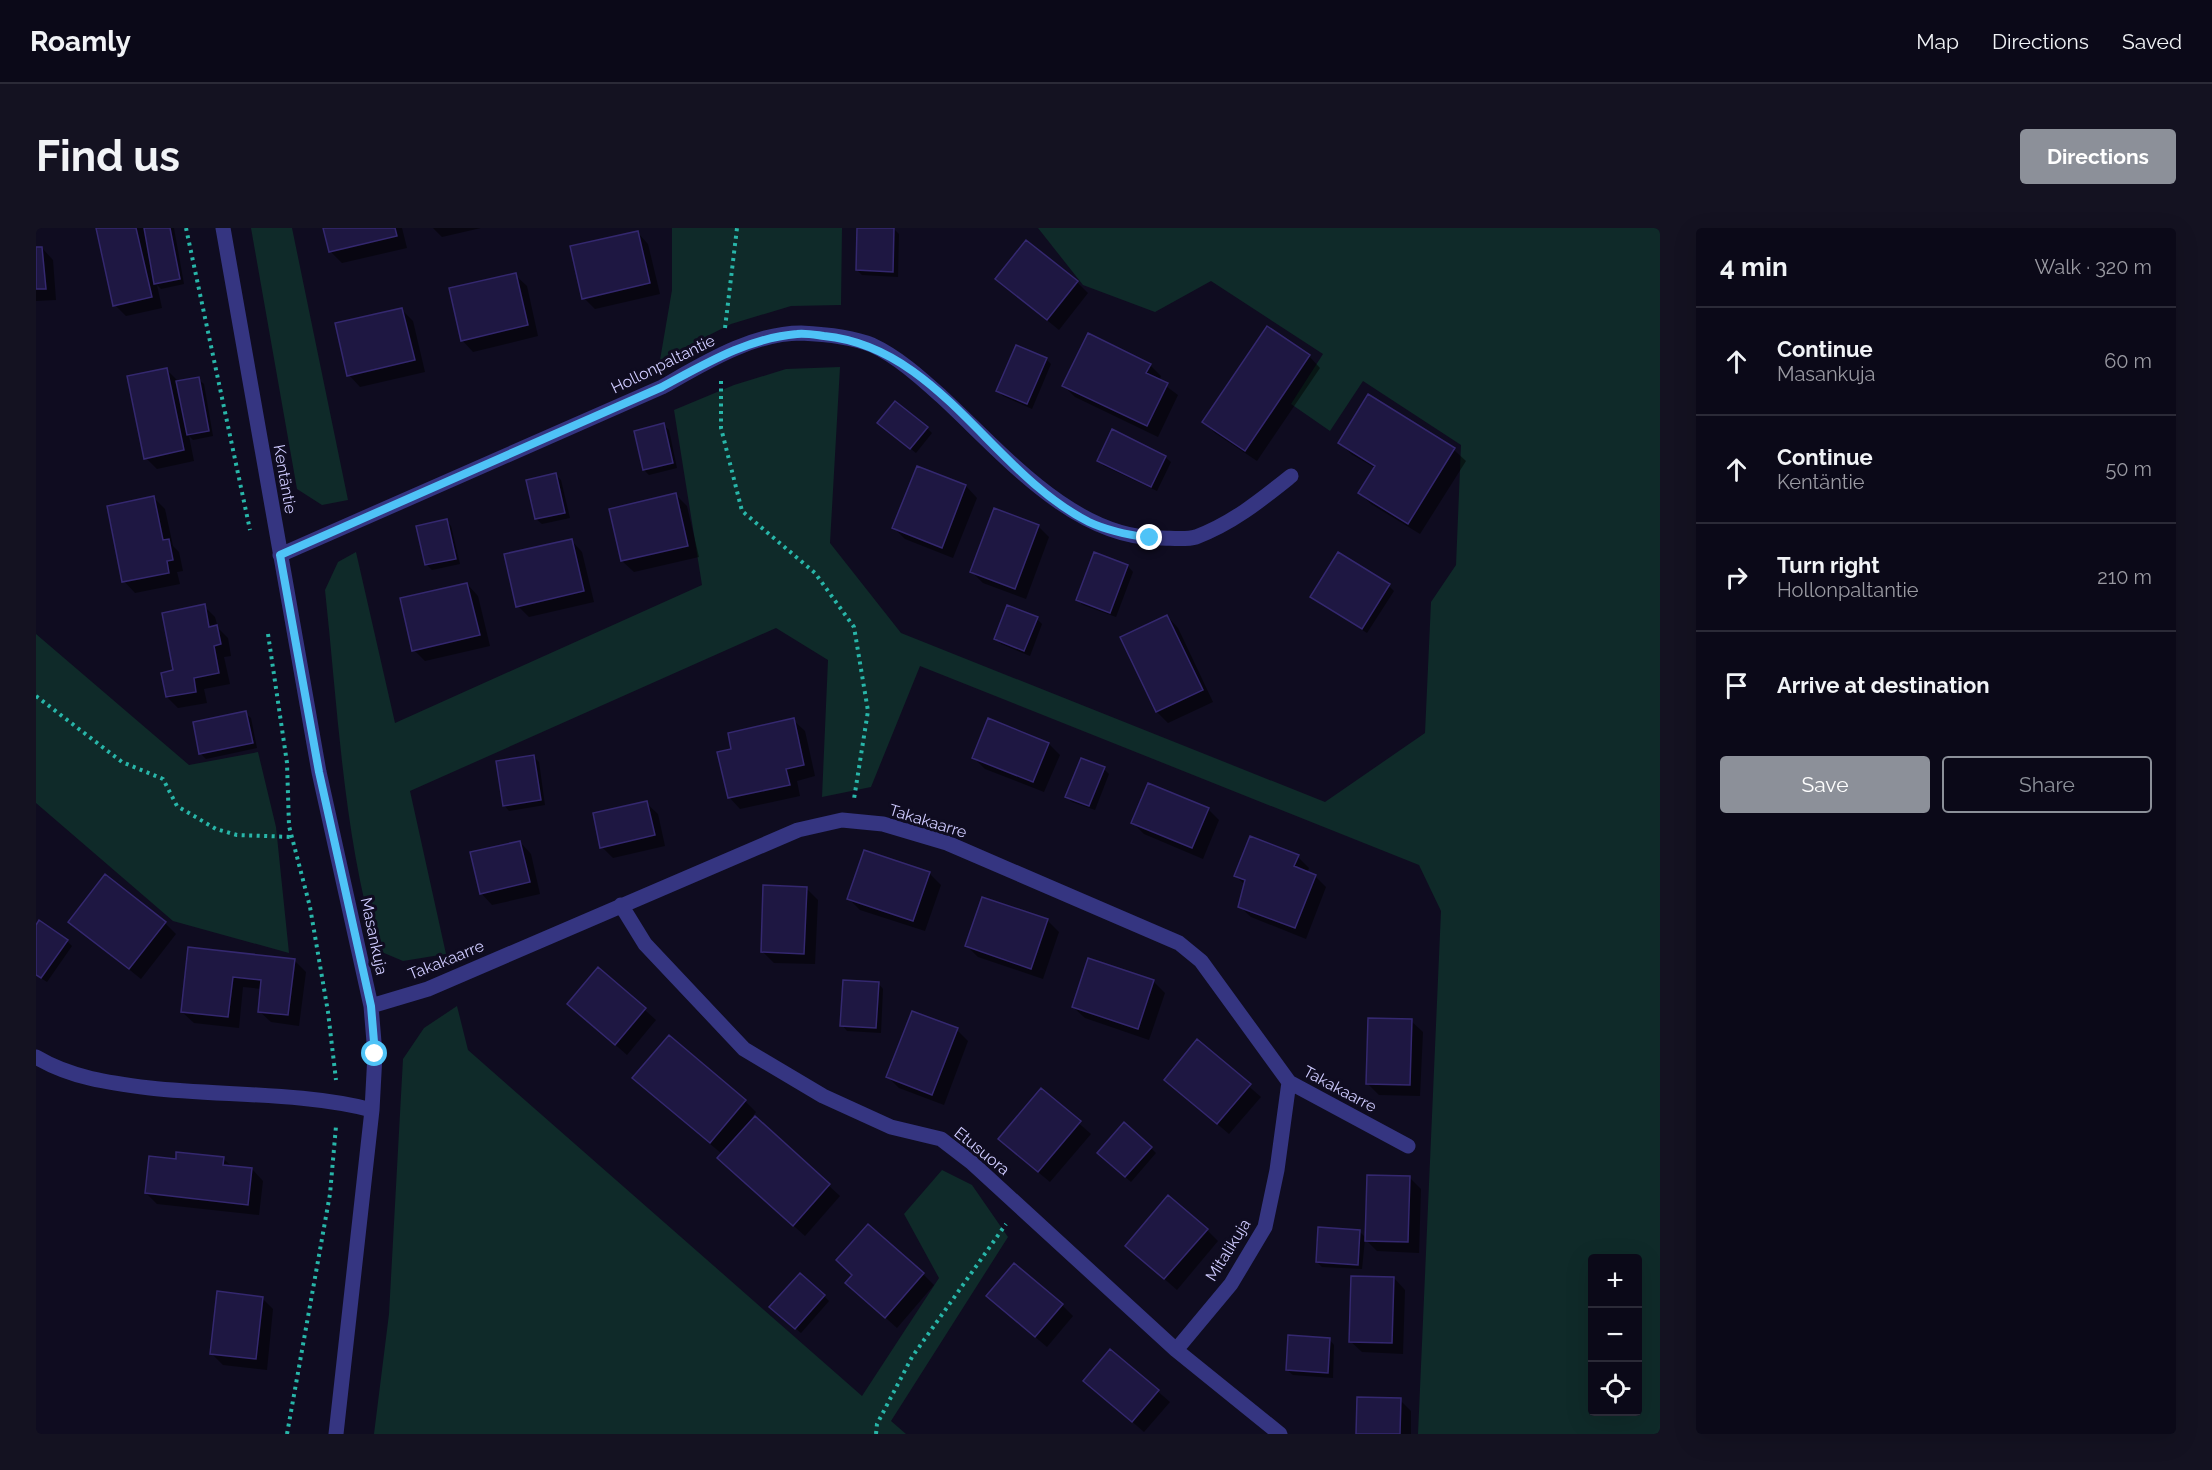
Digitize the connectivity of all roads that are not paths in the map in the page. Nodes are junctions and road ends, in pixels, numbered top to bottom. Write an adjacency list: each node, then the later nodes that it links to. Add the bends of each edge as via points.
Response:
1 (223, 228): 3 (street, Kentäntie)
2 (1291, 476): 3 (street, Hollonpaltantie, via 1238,518 1193,538 1120,534 1089,522 1052,499 918,375 872,345 799,333 720,355 662,387)
3 (280, 555): 4 (street, Kentäntie)
4 (319, 772): 6 (street, Masankuja)
5 (621, 905): 6 (street, Takakaarre, via 428,989); 8 (street, Takakaarre, via 798,830 842,820 883,824 947,843 1179,943 1201,962); 11 (street, Etusuora, via 645,944 744,1049 833,1101 891,1127 941,1139)
6 (371, 1006): 9 (street, Masankuja, via 375,1054)
7 (36, 1057): 9 (street, via 95,1081 209,1094 338,1101)
8 (1288, 1082): 10 (street, Takakaarre); 11 (street, Mitalikuja, via 1265,1227 1230,1284)
9 (372, 1110): 12 (street, Masankuja)
10 (1408, 1146)
11 (1176, 1350): 13 (street, Etusuora)
12 (336, 1434)
13 (1280, 1434)

